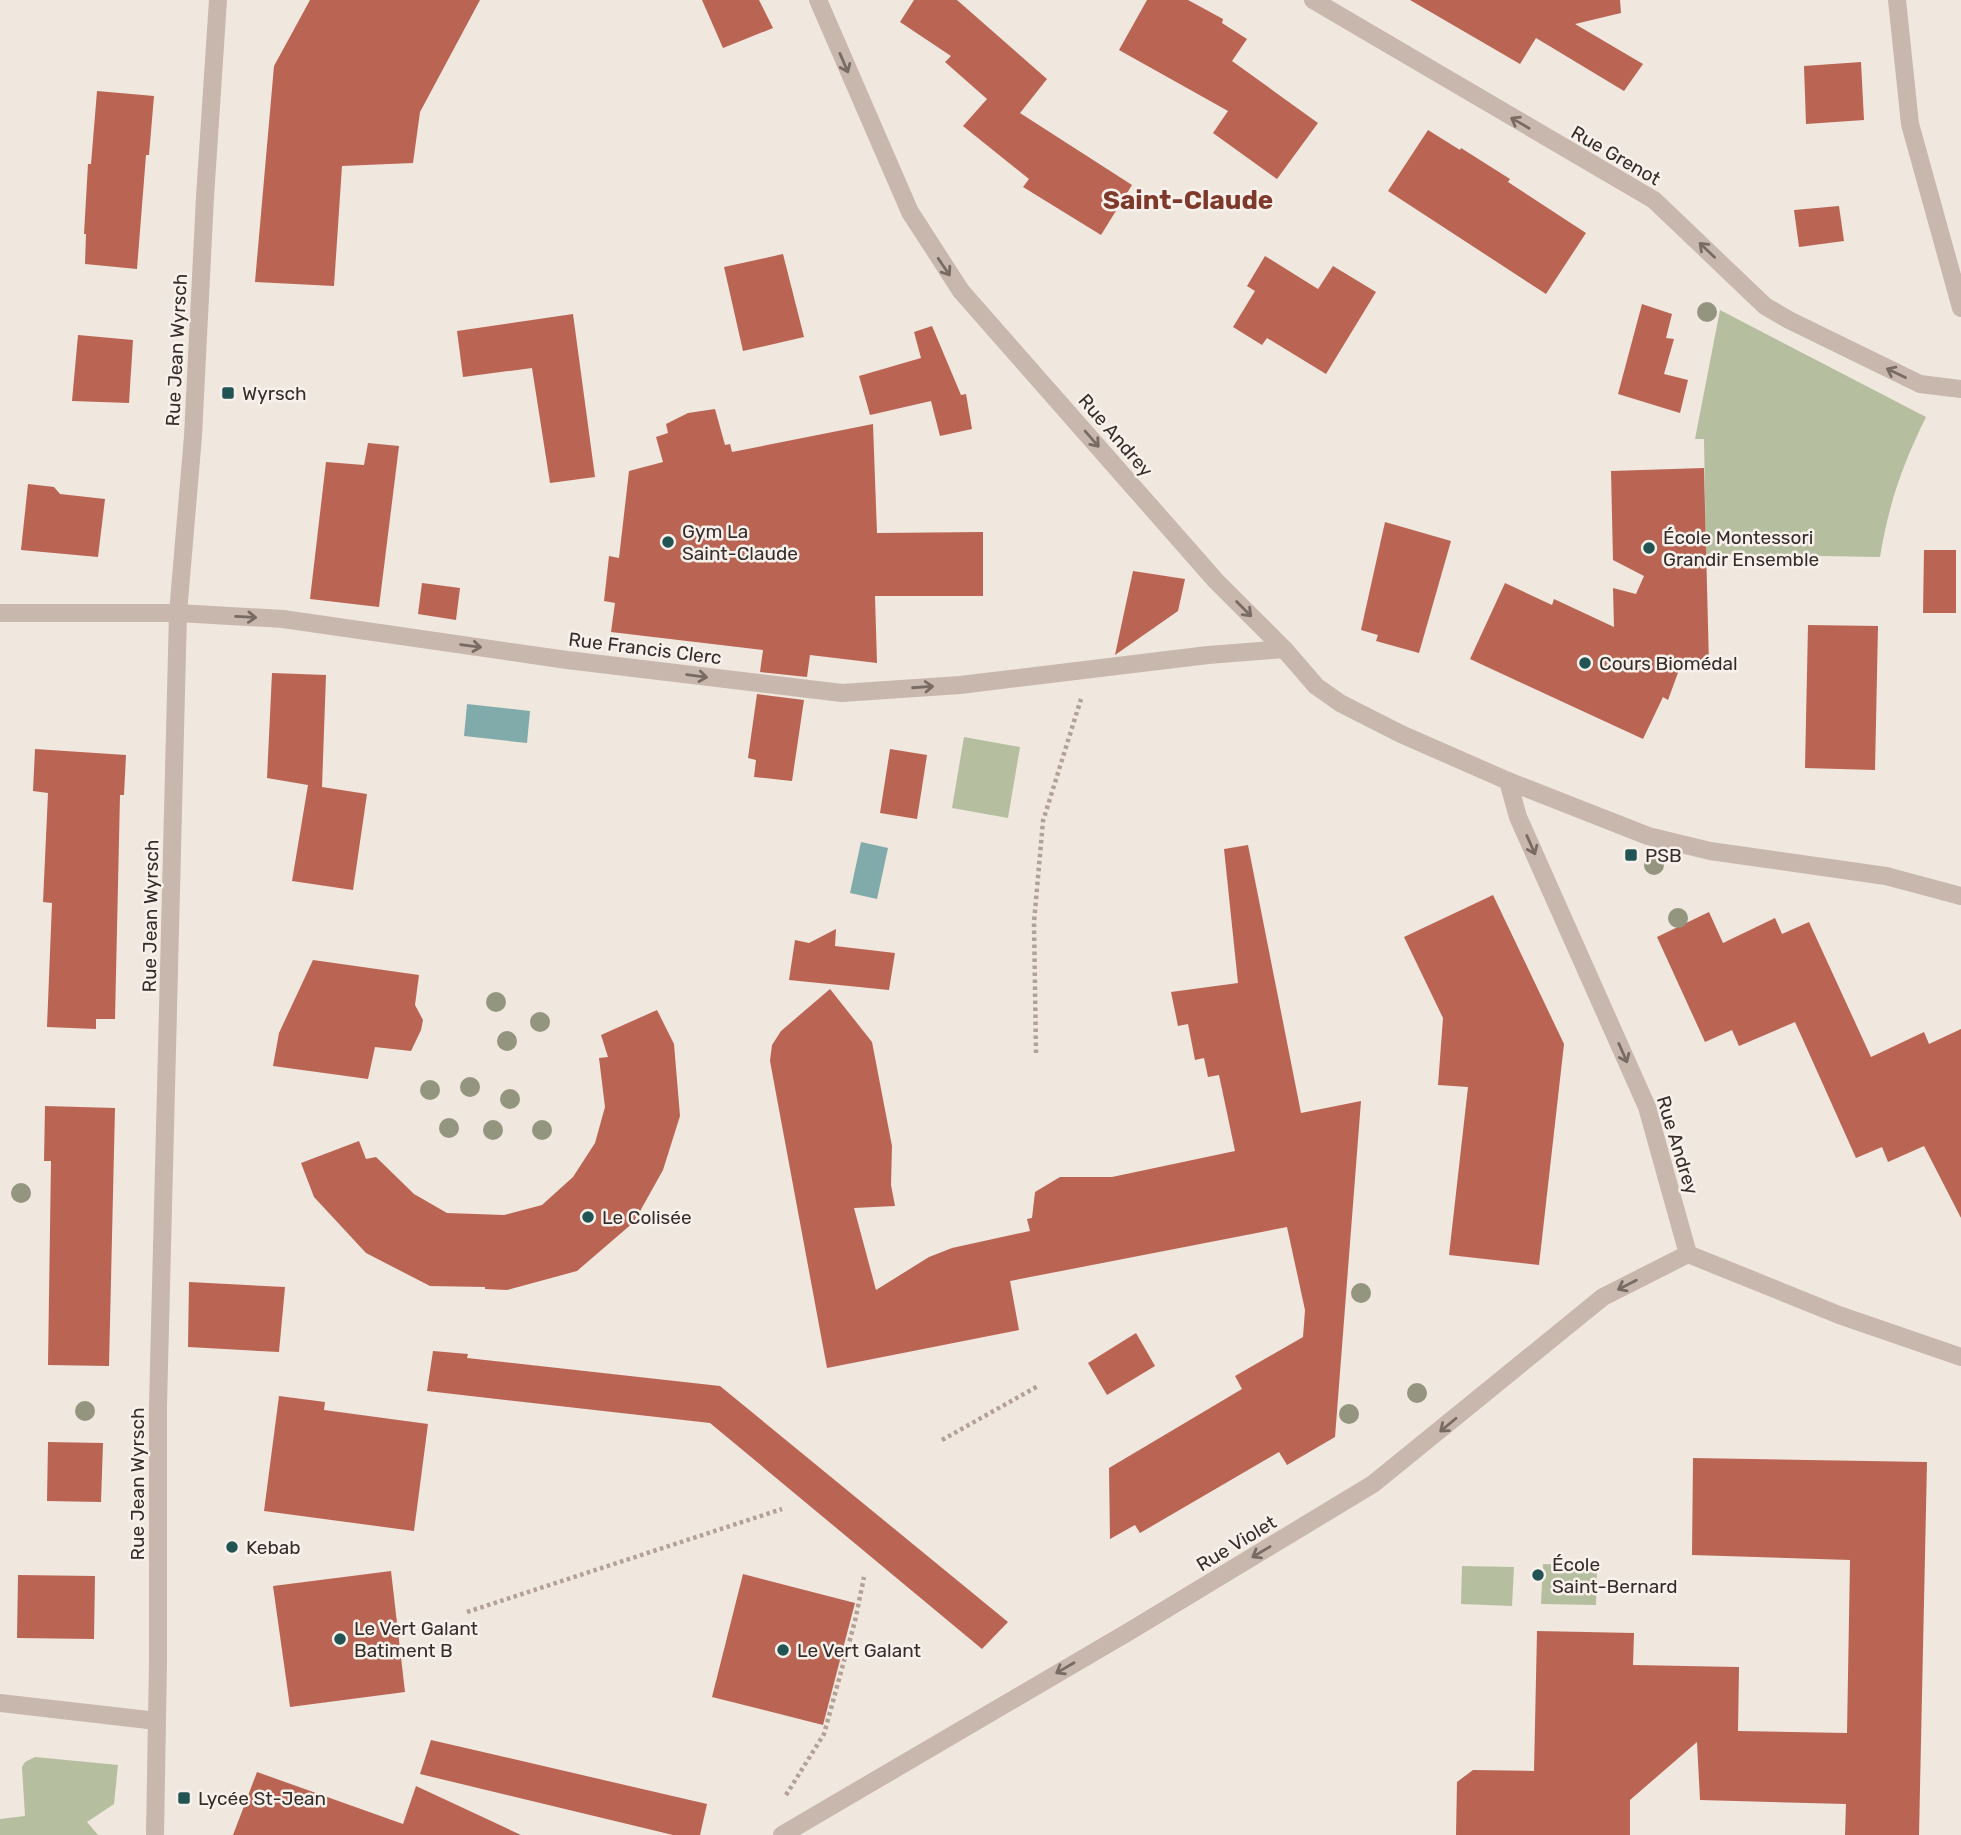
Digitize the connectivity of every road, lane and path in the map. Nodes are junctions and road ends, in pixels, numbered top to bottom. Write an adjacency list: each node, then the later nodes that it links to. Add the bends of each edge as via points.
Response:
1 (218, 0): 8 (street, Rue Jean Wyrsch, via 194,436)
2 (818, 0): 9 (street, Rue Andrey, one-way to 9, via 910,212 961,291 1216,582)
3 (1313, 0): 6 (street, Rue Grenot, one-way to 3, via 1920,384 1765,306 1654,200)
4 (1897, 0): 5 (street, via 1910,124)
5 (1961, 308)
6 (1961, 389)
7 (0, 613): 8 (street, Rue Francis Clerc)
8 (178, 614): 10 (street, Rue Francis Clerc, one-way to 10, via 283,619 842,693); 22 (street, Rue Jean Wyrsch, via 158,1406)
9 (1284, 649): 10 (street, Rue Francis Clerc); 11 (street, Rue Andrey, via 1316,686 1340,703)
10 (1092, 669): 13 (path, via 1043,821 1034,922)
11 (1508, 781): 12 (street, Rue Andrey, via 1660,839 1710,851 1886,876); 14 (street, Rue Andrey, one-way to 14, via 1518,817 1647,1107)
12 (1961, 896)
13 (1035, 1053)
14 (1688, 1254): 15 (street, via 1839,1315); 25 (street, Rue Violet, one-way to 25, via 1603,1297 1373,1484)
15 (1961, 1357)
16 (1038, 1386): 17 (path)
17 (942, 1440)
18 (782, 1509): 20 (path)
19 (864, 1577): 23 (path, via 824,1734)
20 (467, 1612)
21 (0, 1703): 22 (street)
22 (157, 1721): 24 (street, Rue Jean Wyrsch)
23 (785, 1796)
24 (155, 1835)
25 (782, 1835)

